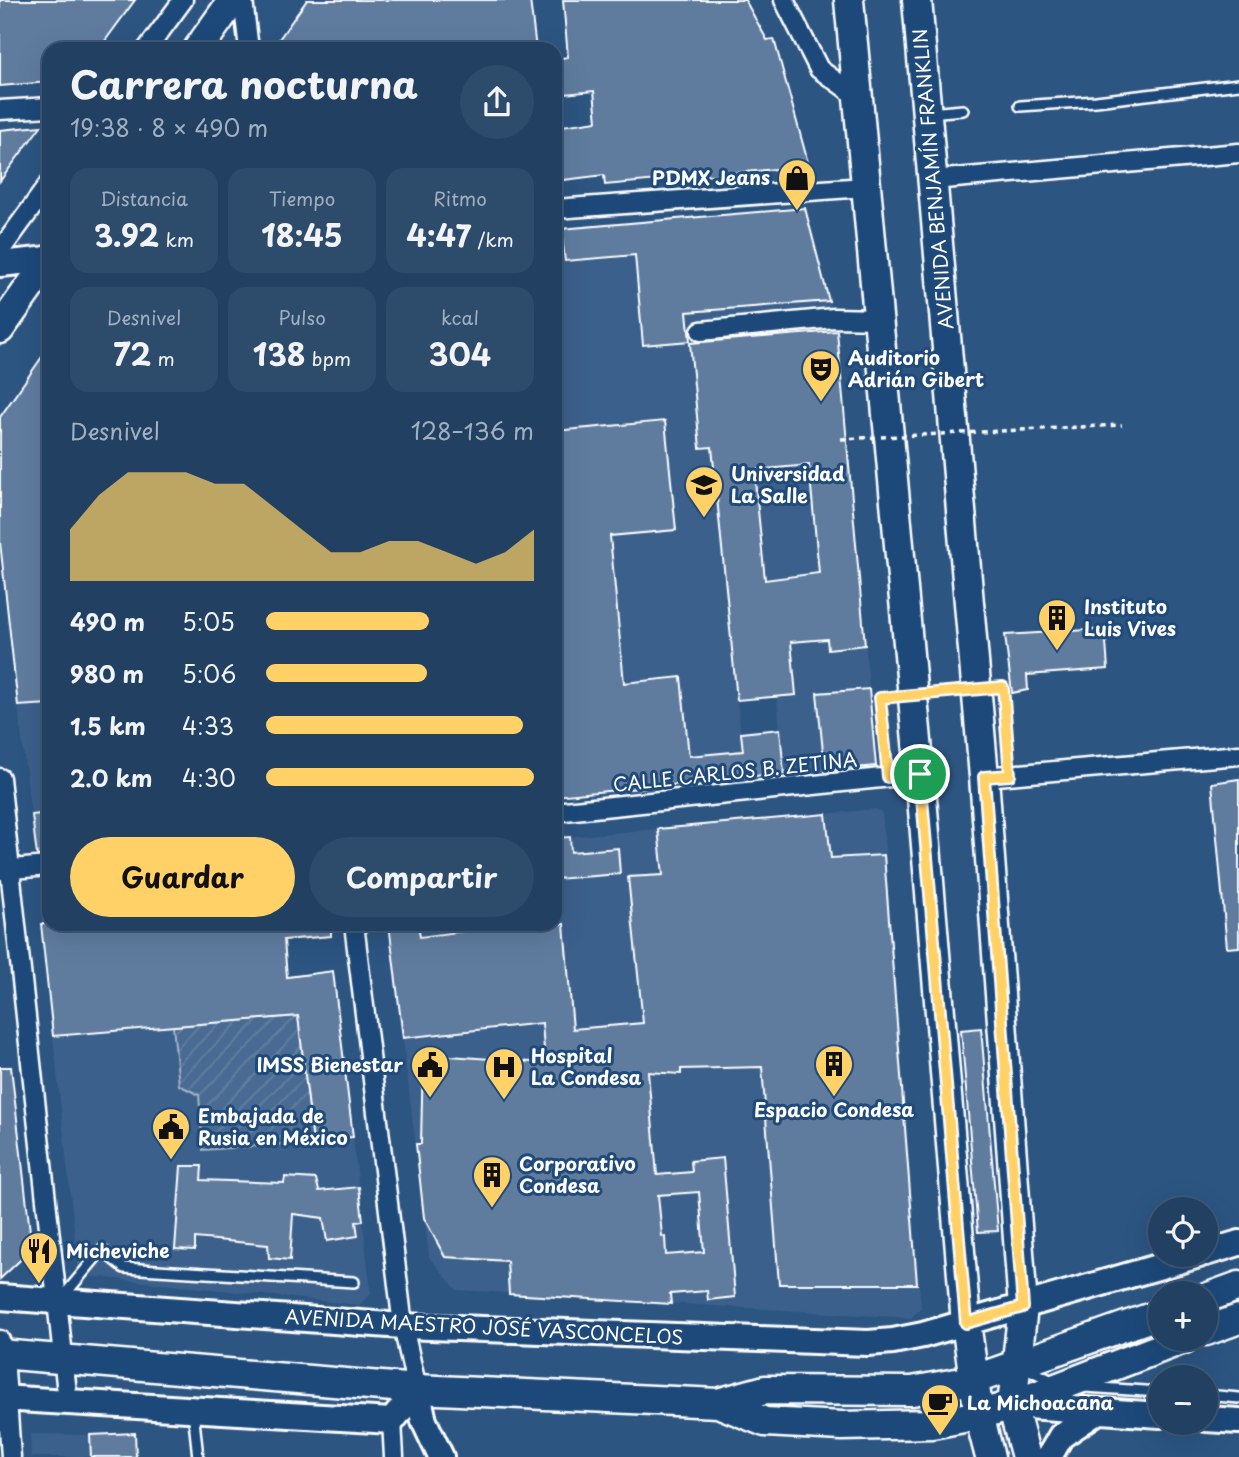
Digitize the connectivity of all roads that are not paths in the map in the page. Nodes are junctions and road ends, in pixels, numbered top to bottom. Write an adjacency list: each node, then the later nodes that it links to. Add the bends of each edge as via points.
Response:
1 (183, 0): 7 (street)
2 (233, 0): 8 (main road)
3 (243, 0): 9 (street)
4 (783, 0): 11 (street, via 819,69)
5 (849, 0): 11 (main road)
6 (918, 0): 16 (main road, AVENIDA BENJAMÍN FRANKLIN)
7 (153, 42)
8 (203, 42)
9 (248, 42)
10 (1239, 84): 12 (lane)
11 (858, 97): 19 (main road)
12 (1020, 106)
13 (42, 107): 14 (street)
14 (0, 110)
15 (963, 110): 16 (lane)
16 (927, 113): 18 (main road, AVENIDA BENJAMÍN FRANKLIN)
17 (1239, 153): 18 (street)
18 (933, 180): 31 (main road, AVENIDA BENJAMÍN FRANKLIN)
19 (865, 187): 21 (street); 26 (main road)
20 (42, 194): 22 (street)
21 (562, 209)
22 (0, 251)
23 (42, 260): 24 (main road)
24 (0, 264)
25 (42, 269): 27 (main road)
26 (878, 319): 28 (street, via 834,318); 30 (main road)
27 (0, 329)
28 (701, 331)
29 (1239, 755): 31 (street)
30 (920, 774): 33 (street, CALLE CARLOS B. ZETINA); 48 (main road)
31 (984, 777): 45 (main road, AVENIDA BENJAMÍN FRANKLIN)
32 (0, 778): 35 (street)
33 (562, 811)
34 (42, 867): 35 (street)
35 (4, 870): 44 (street)
36 (355, 931): 49 (street)
37 (1239, 1243): 38 (main road)
38 (1218, 1249)
39 (1158, 1267): 45 (main road, AVENIDA MAESTRO JOSÉ VASCONCELOS)
40 (354, 1282): 44 (lane, via 124,1268 102,1250)
41 (1239, 1286): 42 (main road)
42 (1218, 1294)
43 (0, 1297): 44 (main road, AVENIDA MAESTRO JOSÉ VASCONCELOS)
44 (57, 1303): 49 (main road, AVENIDA MAESTRO JOSÉ VASCONCELOS); 53 (street)
45 (1023, 1307): 48 (main road, AVENIDA MAESTRO JOSÉ VASCONCELOS); 54 (main road, AVENIDA BENJAMÍN FRANKLIN)
46 (1148, 1318): 54 (main road)
47 (1239, 1319): 50 (main road)
48 (966, 1323): 49 (main road, AVENIDA MAESTRO JOSÉ VASCONCELOS, via 868,1343); 55 (main road)
49 (403, 1326): 57 (street)
50 (1218, 1327)
51 (1, 1350): 53 (main road); 60 (street)
52 (1152, 1351): 56 (main road)
53 (64, 1361): 57 (main road); 62 (street)
54 (1017, 1364): 55 (main road); 56 (lane); 64 (main road, AVENIDA BENJAMÍN FRANKLIN)
55 (973, 1380): 63 (main road, via 912,1391 765,1390); 68 (main road)
56 (1060, 1385): 58 (lane); 64 (main road)
57 (417, 1389): 63 (main road); 70 (main road); 75 (main road, via 424,1421)
58 (1148, 1391)
59 (1218, 1396): 61 (lane)
60 (4, 1398): 62 (main road); 72 (street)
61 (1239, 1398)
62 (68, 1402): 65 (main road)
63 (718, 1403): 68 (main road, via 765,1422 842,1426 932,1424)
64 (1013, 1405): 66 (main road); 68 (main road); 77 (main road, AVENIDA BENJAMÍN FRANKLIN)
65 (193, 1409): 70 (main road); 73 (lane)
66 (1097, 1411): 67 (main road); 78 (main road, via 1061,1436)
67 (1148, 1414)
68 (979, 1415): 76 (main road)
69 (1218, 1420): 71 (main road)
70 (392, 1421): 74 (street)
71 (1239, 1421)
72 (11, 1457)
73 (198, 1457)
74 (394, 1457)
75 (440, 1457)
76 (990, 1457)
77 (1026, 1457)
78 (1049, 1457)

